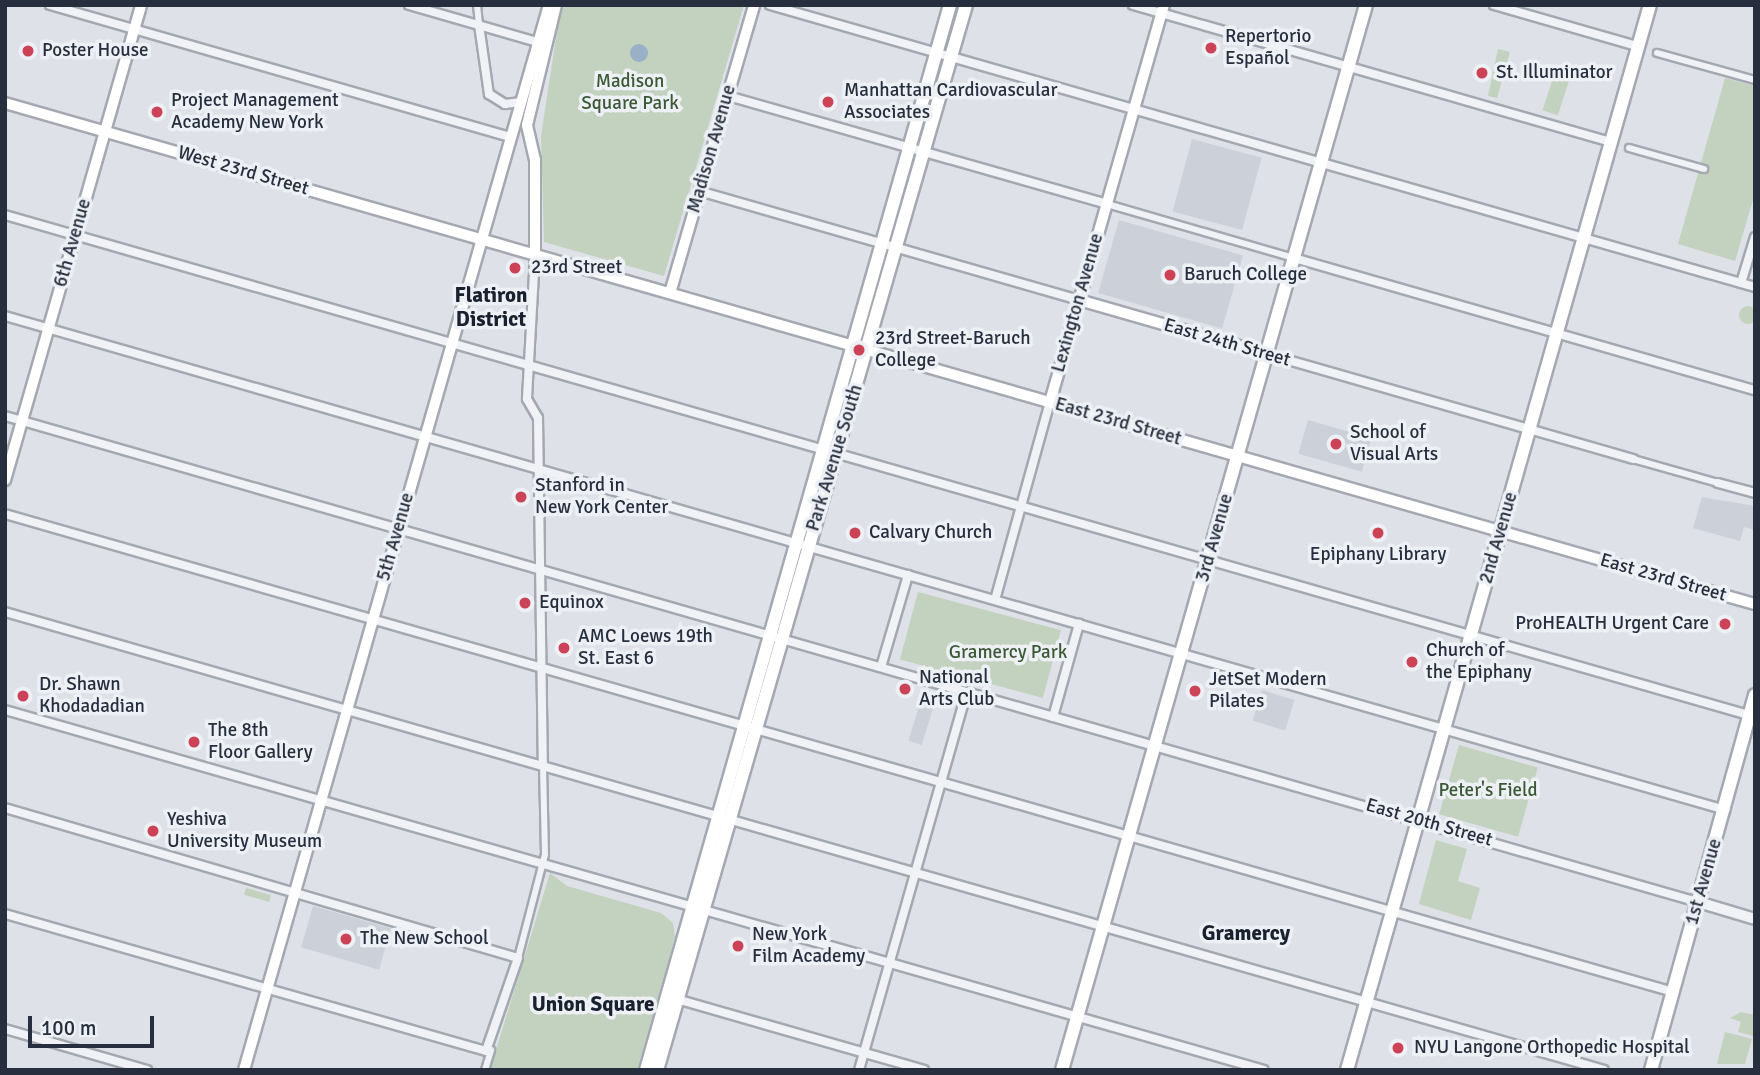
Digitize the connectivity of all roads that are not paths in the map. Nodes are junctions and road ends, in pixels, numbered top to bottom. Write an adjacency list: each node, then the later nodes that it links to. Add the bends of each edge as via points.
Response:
1 (50, 5): 17 (street)
2 (141, 5): 17 (main road, 6th Avenue)
3 (410, 5): 16 (street)
4 (477, 5): 16 (street)
5 (550, 5): 18 (main road, 5th Avenue)
6 (556, 5): 18 (main road)
7 (754, 5): 25 (main road, Madison Avenue)
8 (770, 5): 20 (street)
9 (950, 5): 20 (main road, Park Avenue South)
10 (966, 5): 22 (main road, Park Avenue South)
11 (1133, 5): 15 (street)
12 (1366, 5): 23 (main road, 3rd Avenue)
13 (1494, 5): 19 (street)
14 (1650, 5): 19 (main road, 2nd Avenue)
15 (1163, 9): 23 (street); 28 (main road, Lexington Avenue)
16 (479, 25): 18 (street); 26 (street, via 489,94 505,104)
17 (134, 29): 29 (main road, 6th Avenue); 30 (street)
18 (543, 44): 26 (main road, 5th Avenue); 46 (main road, via 527,125 535,160)
19 (1637, 46): 31 (main road, 2nd Avenue)
20 (937, 52): 22 (street); 32 (main road, Park Avenue South)
21 (1657, 53): 24 (street)
22 (952, 56): 28 (street); 34 (main road, Park Avenue South)
23 (1349, 67): 31 (street); 35 (main road, 3rd Avenue)
24 (1755, 80)
25 (728, 96): 32 (street); 37 (main road, Madison Avenue)
26 (521, 102): 30 (main road, 5th Avenue)
27 (5, 103): 29 (main road, West 23rd Street)
28 (1134, 109): 35 (street); 38 (main road, Lexington Avenue)
29 (105, 131): 40 (main road, 6th Avenue); 43 (main road, West 23rd Street)
30 (511, 137): 43 (main road, 5th Avenue)
31 (1611, 142): 42 (main road, 2nd Avenue)
32 (909, 148): 34 (street); 44 (main road, Park Avenue South)
33 (1629, 148): 36 (street)
34 (924, 152): 38 (street); 45 (main road, Park Avenue South)
35 (1322, 161): 42 (street); 47 (main road, 3rd Avenue)
36 (1703, 170)
37 (699, 191): 44 (street, East 24th Street); 50 (main road, Madison Avenue)
38 (1107, 204): 47 (street); 51 (main road, Lexington Avenue)
39 (5, 215): 40 (street)
40 (75, 235): 53 (main road, 6th Avenue); 55 (street)
41 (1755, 237): 48 (street)
42 (1584, 238): 48 (street); 54 (main road, 2nd Avenue)
43 (481, 240): 46 (main road, East 23rd Street); 55 (main road, 5th Avenue)
44 (883, 245): 45 (street, East 24th Street); 56 (main road, Park Avenue South)
45 (897, 248): 51 (street, East 24th Street); 56 (main road, Park Avenue South)
46 (535, 254): 50 (main road, East 23rd Street); 58 (street)
47 (1294, 258): 54 (street); 57 (main road, 3rd Avenue)
48 (1741, 283): 49 (street)
49 (1755, 287)
50 (670, 293): 56 (main road, East 23rd Street)
51 (1079, 300): 57 (main road, East 24th Street); 60 (main road, Lexington Avenue)
52 (5, 316): 53 (street)
53 (48, 329): 62 (main road, 6th Avenue); 64 (street)
54 (1558, 333): 59 (street); 63 (main road, 2nd Avenue)
55 (452, 343): 58 (street); 64 (main road, 5th Avenue)
56 (861, 348): 60 (main road, East 23rd Street); 65 (main road, Park Avenue South)
57 (1267, 354): 63 (street, East 24th Street); 66 (main road, 3rd Avenue)
58 (527, 364): 65 (street); 68 (street, via 527,403 538,418)
59 (1755, 390)
60 (1050, 402): 66 (main road, East 23rd Street); 72 (street, Lexington Avenue)
61 (5, 416): 62 (street)
62 (22, 421): 69 (main road, 6th Avenue); 74 (street)
63 (1530, 429): 67 (street, East 24th Street); 75 (main road, 2nd Avenue)
64 (425, 437): 68 (street); 74 (main road, 5th Avenue)
65 (830, 451): 72 (street); 76 (main road, Park Avenue South)
66 (1238, 456): 75 (main road, East 23rd Street); 77 (main road, 3rd Avenue)
67 (1633, 458): 70 (street, East 24th Street)
68 (538, 469): 76 (street); 78 (street)
69 (5, 480)
70 (1718, 483): 71 (street, East 24th Street)
71 (1755, 493)
72 (1020, 505): 77 (street); 80 (street, Lexington Avenue)
73 (5, 514): 83 (street)
74 (398, 529): 78 (street); 83 (main road, 5th Avenue)
75 (1501, 532): 81 (main road, East 23rd Street); 85 (main road, 2nd Avenue)
76 (803, 545): 79 (street); 86 (main road, Park Avenue South)
77 (1208, 559): 85 (street); 87 (main road, 3rd Avenue)
78 (540, 570): 86 (street); 88 (street)
79 (908, 575): 80 (street); 89 (street)
80 (995, 600): 84 (street)
81 (1755, 604)
82 (5, 611): 92 (street)
83 (372, 619): 88 (street); 92 (main road, 5th Avenue)
84 (1079, 624): 87 (street); 95 (street)
85 (1471, 636): 94 (street); 97 (main road, 2nd Avenue)
86 (777, 637): 89 (street); 96 (main road, Park Avenue South)
87 (1181, 654): 97 (street); 98 (main road, 3rd Avenue)
88 (541, 667): 96 (street); 99 (street)
89 (881, 667): 90 (street, East 20th Street)
90 (967, 692): 95 (street, East 20th Street); 100 (street)
91 (1755, 695): 94 (main road, 1st Avenue)
92 (347, 709): 99 (street); 101 (main road, 5th Avenue)
93 (5, 710): 101 (street)
94 (1753, 716): 103 (main road, 1st Avenue)
95 (1052, 717): 98 (street, East 20th Street)
96 (751, 728): 100 (street); 104 (main road, Park Avenue South)
97 (1445, 729): 103 (street); 105 (main road, 2nd Avenue)
98 (1155, 745): 105 (street, East 20th Street); 106 (main road, 3rd Avenue)
99 (543, 766): 104 (street); 107 (street)
100 (941, 782): 106 (street); 108 (street)
101 (320, 800): 107 (street); 109 (main road, 5th Avenue)
102 (5, 808): 109 (street)
103 (1725, 810): 110 (main road, 1st Avenue)
104 (725, 817): 108 (street); 111 (main road, Park Avenue South)
105 (1419, 820): 110 (street, East 20th Street); 112 (main road, 2nd Avenue)
106 (1129, 835): 112 (street); 115 (main road, 3rd Avenue)
107 (544, 863): 111 (street); 116 (street)
108 (915, 872): 115 (street); 117 (street)
109 (296, 891): 116 (street); 118 (main road, 5th Avenue)
110 (1698, 901): 114 (street, East 20th Street); 119 (main road, 1st Avenue)
111 (699, 910): 117 (street); 120 (main road, Park Avenue South)
112 (1393, 912): 119 (street); 121 (main road, 2nd Avenue)
113 (5, 914): 118 (street)
114 (1755, 919)
115 (1103, 925): 121 (street); 122 (main road, 3rd Avenue)
116 (518, 958): 124 (street)
117 (889, 962): 122 (street); 125 (street)
118 (268, 990): 124 (street); 128 (main road, 5th Avenue)
119 (1673, 992): 138 (main road, 1st Avenue)
120 (672, 998): 125 (street); 130 (main road); 131 (main road)
121 (1367, 1002): 136 (main road, 2nd Avenue); 137 (street)
122 (1077, 1016): 126 (street); 134 (main road, 3rd Avenue)
123 (5, 1029): 127 (street)
124 (491, 1050): 129 (street)
125 (863, 1053): 132 (street); 133 (street)
126 (1247, 1068): 135 (street)
127 (148, 1070)
128 (244, 1070)
129 (485, 1070)
130 (646, 1070)
131 (657, 1070)
132 (859, 1070)
133 (924, 1070)
134 (1062, 1070)
135 (1264, 1070)
136 (1347, 1070)
137 (1604, 1070)
138 (1651, 1070)

